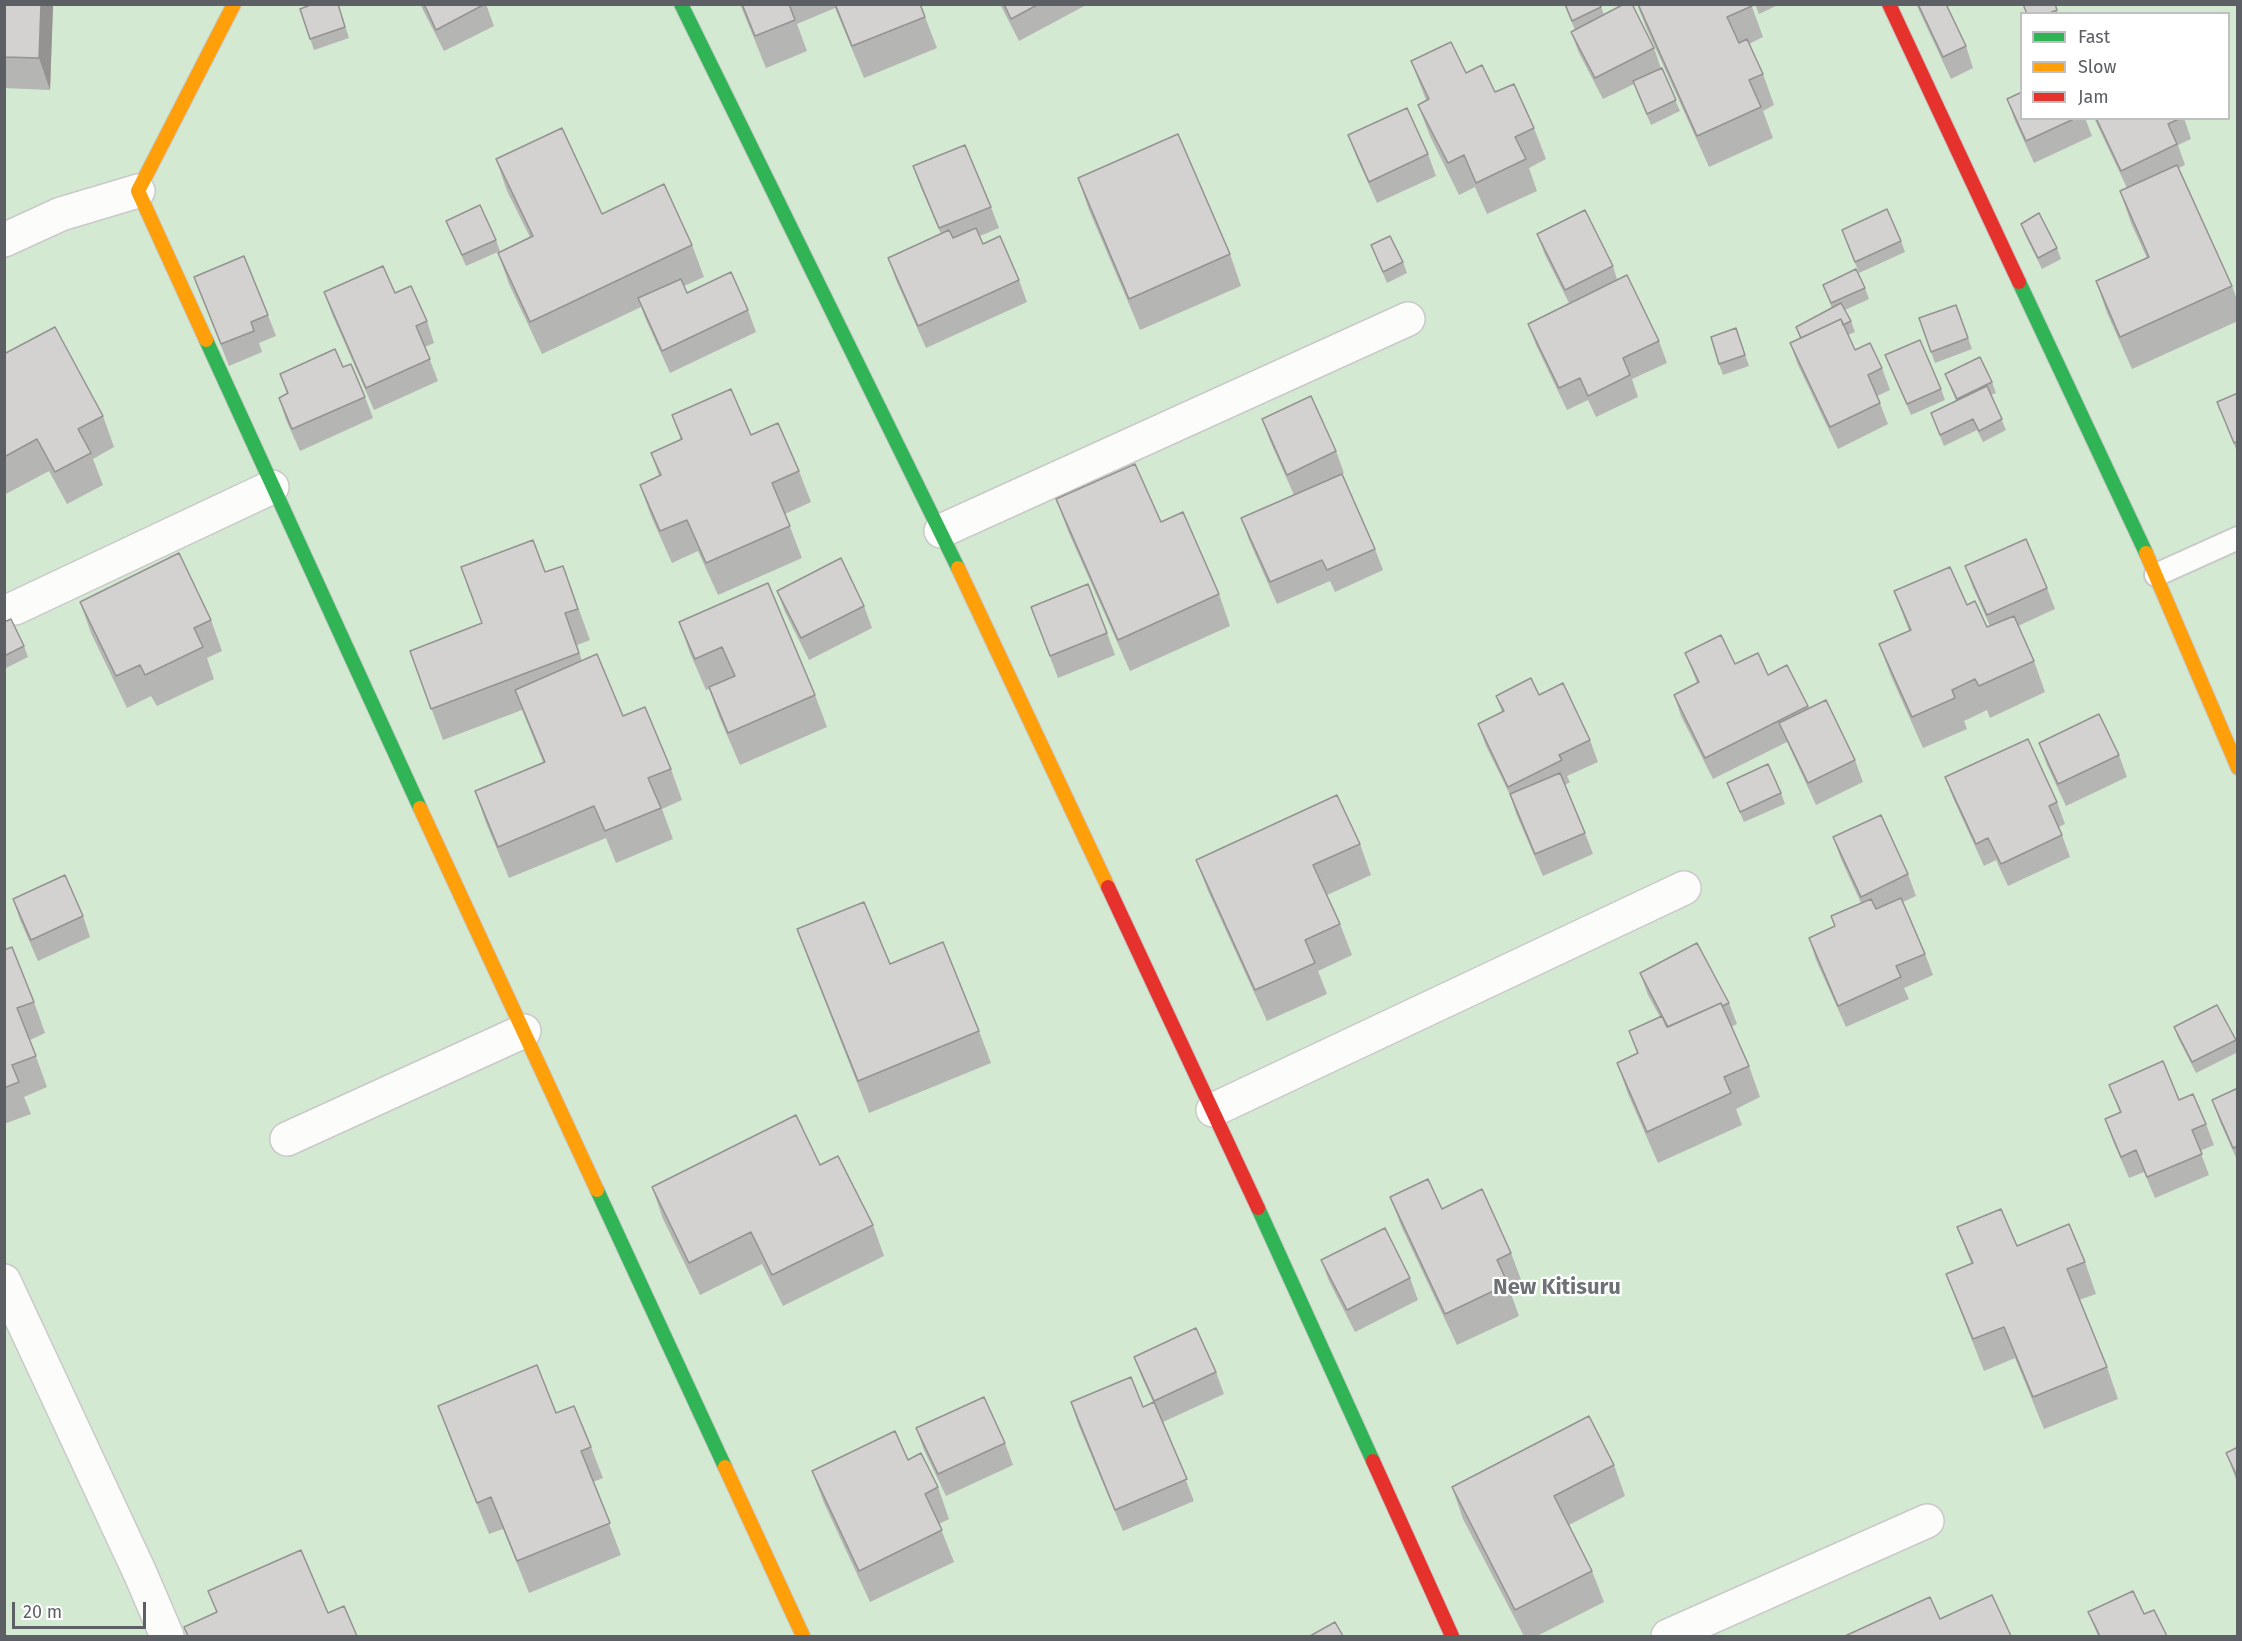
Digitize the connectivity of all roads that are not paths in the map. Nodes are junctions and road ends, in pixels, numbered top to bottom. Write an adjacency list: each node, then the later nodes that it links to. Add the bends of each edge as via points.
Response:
1 (234, 4): 4 (street)
2 (681, 4): 8 (street)
3 (1889, 4): 10 (street)
4 (138, 191): 5 (street, via 61,214); 7 (street)
5 (4, 240)
6 (1408, 319): 8 (street)
7 (272, 487): 11 (street); 14 (street)
8 (940, 531): 15 (street)
9 (2238, 538): 10 (lane)
10 (2156, 575): 12 (street)
11 (15, 608)
12 (2238, 768)
13 (1684, 888): 15 (street)
14 (524, 1031): 16 (street); 20 (street)
15 (1213, 1110): 21 (street)
16 (287, 1139)
17 (4, 1281): 19 (street)
18 (1927, 1521): 22 (street)
19 (167, 1636)
20 (803, 1636)
21 (1452, 1636)
22 (1668, 1636)

